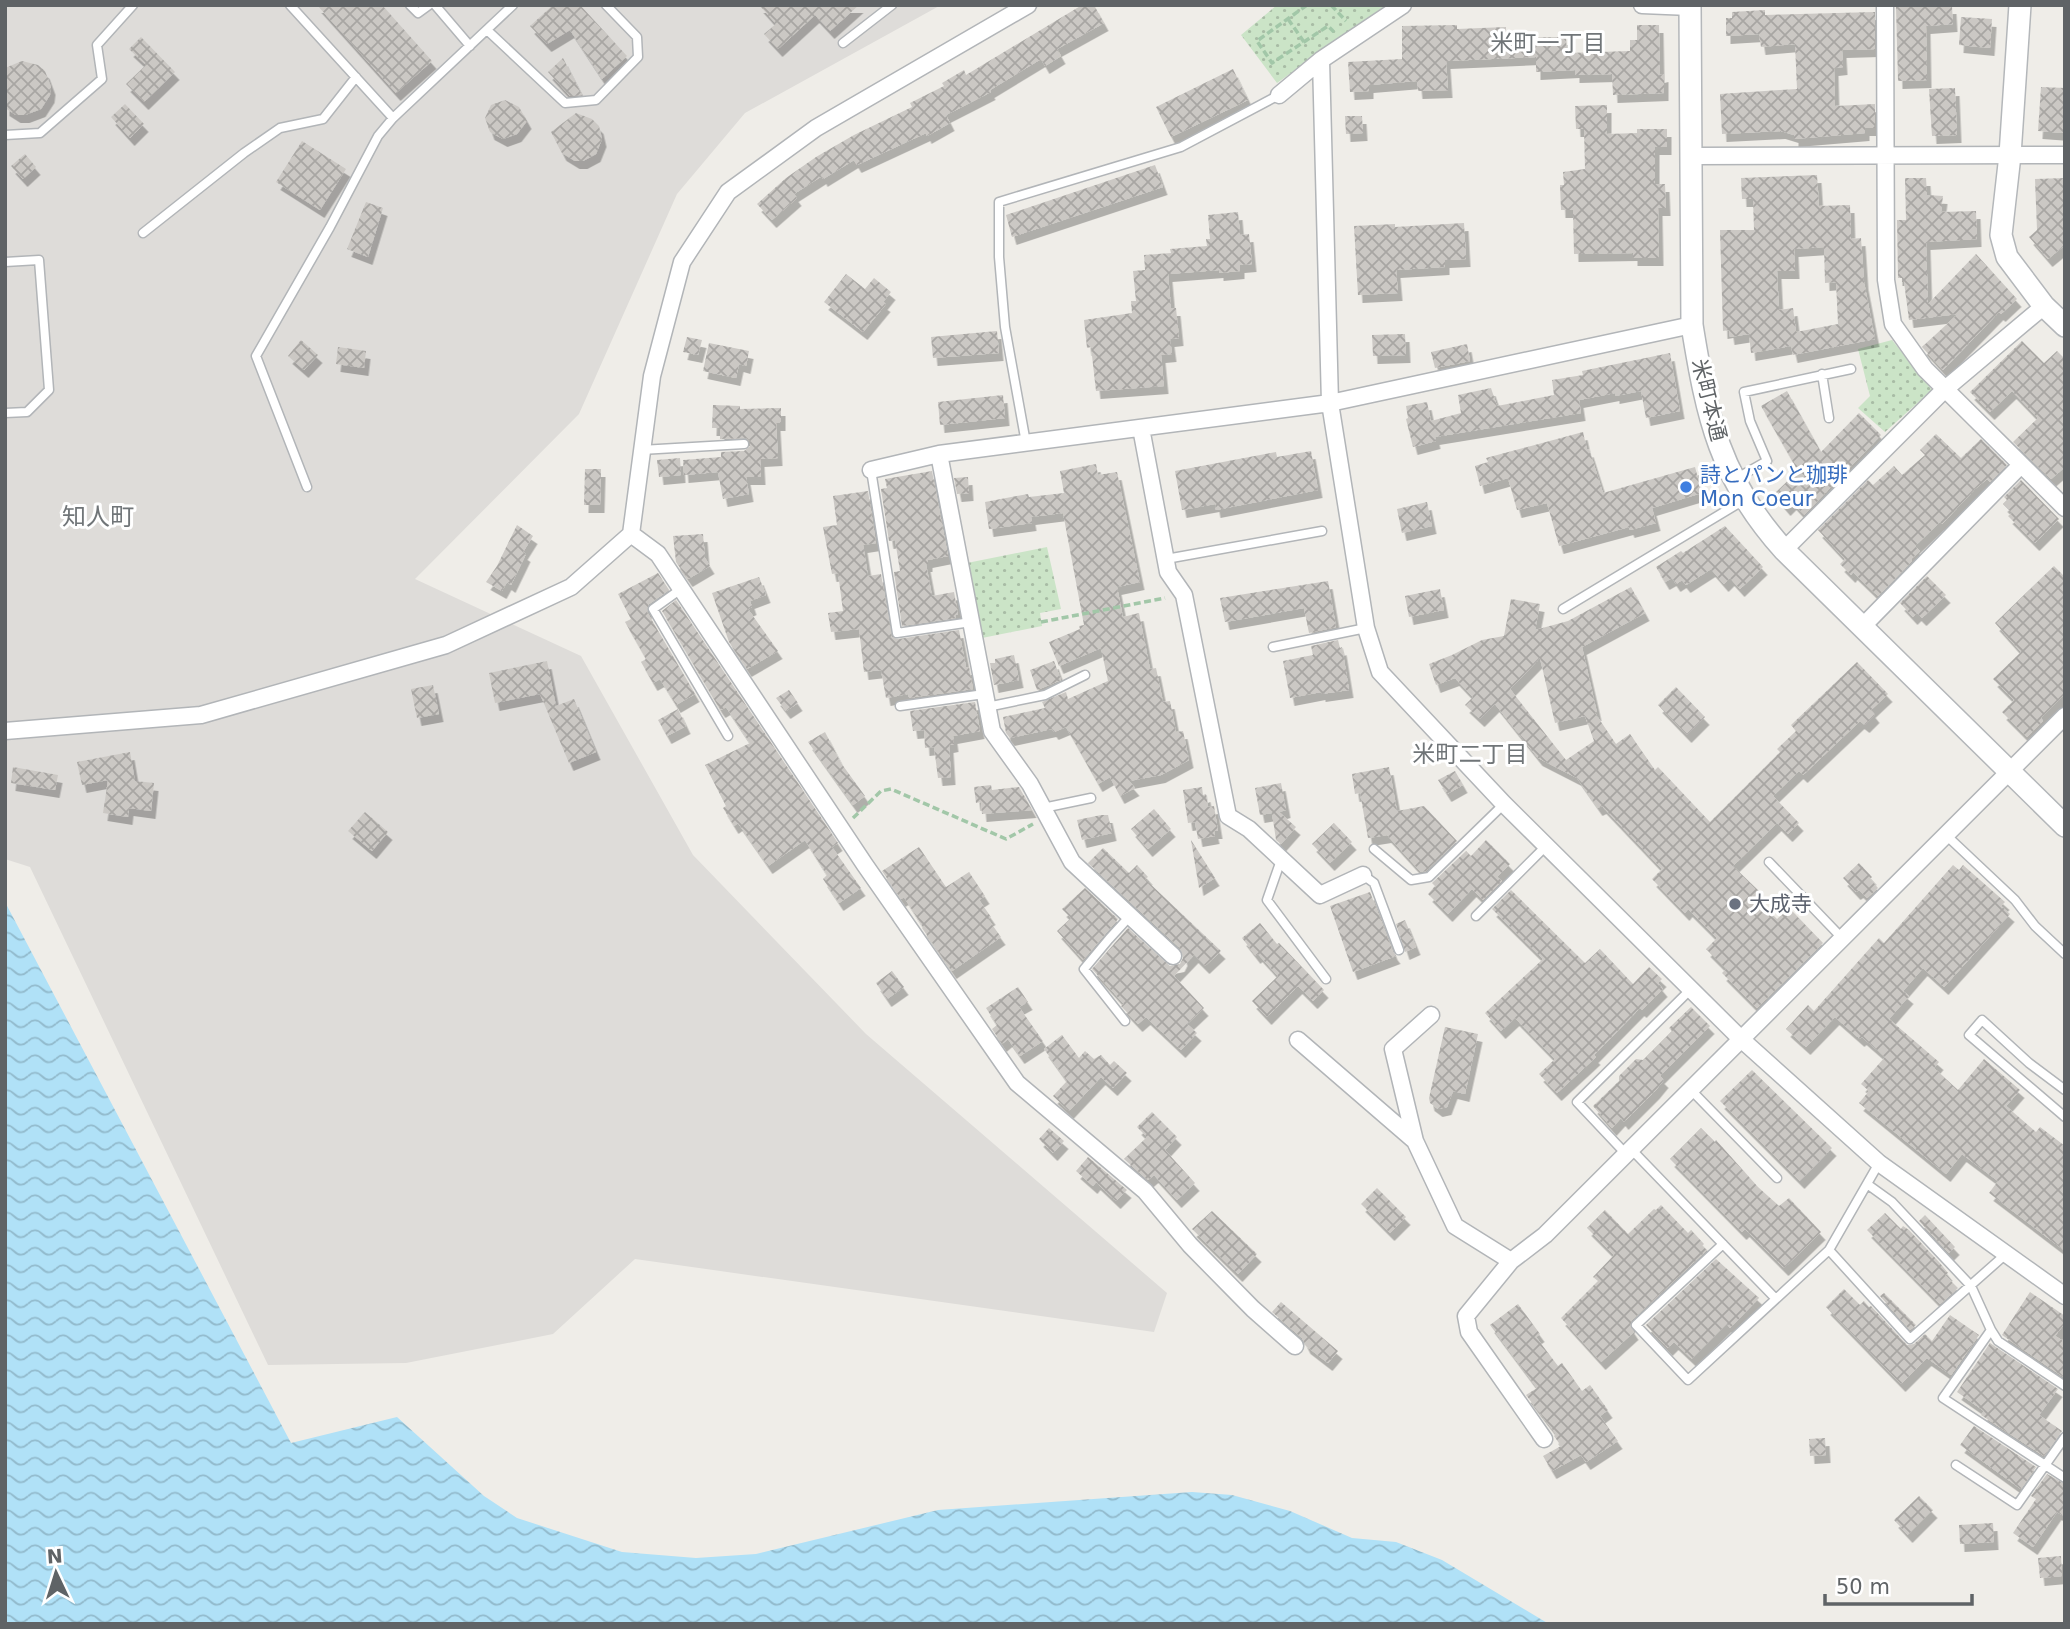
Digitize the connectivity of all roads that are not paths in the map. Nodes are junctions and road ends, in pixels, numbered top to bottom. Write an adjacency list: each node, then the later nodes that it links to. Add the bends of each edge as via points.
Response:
1 (133, 5): 22 (lane, via 97,45 102,79 40,133)
2 (290, 5): 19 (lane)
3 (410, 5): 4 (lane, via 418,13)
4 (429, 5)
5 (435, 5): 17 (lane)
6 (513, 5): 15 (lane)
7 (606, 5): 15 (lane, via 637,37 638,57 596,100 565,103)
8 (892, 5): 16 (lane)
9 (1028, 5): 41 (street, via 816,128 728,192 682,262 652,376)
10 (1403, 5): 18 (street)
11 (1642, 5): 14 (street)
12 (1885, 5): 23 (street)
13 (2020, 5): 24 (street)
14 (1690, 6): 26 (street, 米町本通)
15 (486, 30): 17 (lane)
16 (843, 43)
17 (470, 46): 21 (lane)
18 (1321, 60): 20 (street); 35 (street)
19 (356, 77): 21 (lane); 27 (lane, via 323,119 280,128)
20 (1279, 95): 39 (lane, via 1181,147 999,202 1005,327)
21 (393, 118): 46 (lane, via 378,136 256,356)
22 (5, 135)
23 (1886, 155): 24 (street); 26 (street); 34 (street, via 1886,280 1893,324)
24 (2010, 155): 25 (street); 29 (street, via 2001,235 2007,257)
25 (2065, 155)
26 (1692, 156): 30 (street, 米町本通)
27 (143, 233)
28 (5, 262): 36 (lane, via 39,260 48,390 27,412)
29 (2044, 306): 31 (street); 34 (street)
30 (1692, 325): 35 (street); 45 (street, 米町本通, via 1714,431)
31 (2065, 326)
32 (1851, 369): 33 (lane)
33 (1822, 374): 37 (lane); 45 (lane, via 1744,392 1767,461)
34 (1944, 390): 43 (street); 51 (street)
35 (1330, 403): 38 (street); 57 (street)
36 (5, 412)
37 (1829, 418)
38 (1141, 428): 39 (street); 52 (street)
39 (1026, 443): 42 (street)
40 (744, 444): 41 (lane)
41 (641, 450): 50 (street)
42 (939, 454): 44 (street); 55 (street)
43 (2021, 465): 48 (street); 56 (street)
44 (871, 470): 55 (lane, via 897,633)
45 (1734, 480): 47 (street, 米町本通)
46 (307, 487)
47 (1744, 500): 51 (street, 米町本通); 54 (lane)
48 (2065, 508)
49 (1322, 531): 52 (lane)
50 (631, 534): 53 (street, via 658,554); 63 (street, via 571,587 446,645 201,715)
51 (1784, 550): 56 (street, 米町本通)
52 (1166, 559): 73 (street, via 1168,572 1184,595 1228,816)
53 (681, 589): 64 (lane, via 653,609); 104 (street, via 1017,1083 1145,1191 1190,1245)
54 (1563, 609)
55 (971, 622): 60 (street)
56 (1861, 627): 65 (street, 米町本通)
57 (1366, 628): 58 (lane); 67 (street, via 1380,672)
58 (1273, 647)
59 (1085, 675): 60 (lane, via 1045,695)
60 (986, 700): 61 (lane); 68 (street, via 992,731)
61 (900, 706)
62 (2065, 716): 65 (street)
63 (5, 731)
64 (728, 736)
65 (2009, 771): 69 (street, 米町本通); 70 (street)
66 (1091, 798): 68 (lane)
67 (1504, 804): 71 (street); 72 (lane, via 1429,877 1411,880)
68 (1045, 812): 76 (street, via 1072,862)
69 (2065, 826)
70 (1946, 834): 78 (street); 80 (lane)
71 (1546, 846): 77 (lane); 83 (street)
72 (1374, 849)
73 (1282, 859): 75 (street, via 1320,895); 82 (lane, via 1267,900)
74 (1769, 862): 78 (lane)
75 (1363, 875): 79 (lane, via 1374,883)
76 (1130, 916): 81 (street); 85 (lane, via 1084,970)
77 (1476, 916)
78 (1842, 938): 86 (street)
79 (1399, 950)
80 (2065, 954)
81 (1173, 956)
82 (1326, 979)
83 (1691, 989): 86 (street); 92 (lane, via 1577,1102)
84 (1430, 1015): 91 (street, via 1393,1049)
85 (1125, 1021)
86 (1741, 1039): 88 (street); 93 (street)
87 (1298, 1040): 91 (street)
88 (1689, 1089): 92 (street); 94 (lane)
89 (2065, 1090): 90 (lane, via 1982,1020 1969,1035)
90 (2065, 1117)
91 (1415, 1141): 99 (street, via 1455,1226)
92 (1628, 1151): 96 (lane); 99 (street, via 1545,1235)
93 (1879, 1163): 95 (lane); 98 (street)
94 (1777, 1178)
95 (1867, 1184): 97 (lane); 100 (lane, via 1892,1202)
96 (1723, 1244): 102 (lane); 102 (lane, via 1636,1325 1688,1380)
97 (1829, 1250): 100 (lane, via 1910,1339); 102 (lane)
98 (2007, 1254): 100 (lane); 101 (street)
99 (1511, 1261): 107 (street, via 1466,1316 1469,1332)
100 (1971, 1286): 103 (lane)
101 (2065, 1296)
102 (1775, 1298)
103 (1991, 1330): 105 (lane, via 1998,1341); 109 (lane, via 1943,1398)
104 (1295, 1346)
105 (2065, 1386)
106 (2065, 1437): 109 (lane)
107 (1544, 1438)
108 (1956, 1465): 109 (lane, via 2017,1505)
109 (2046, 1465): 110 (lane)
110 (2065, 1478)

